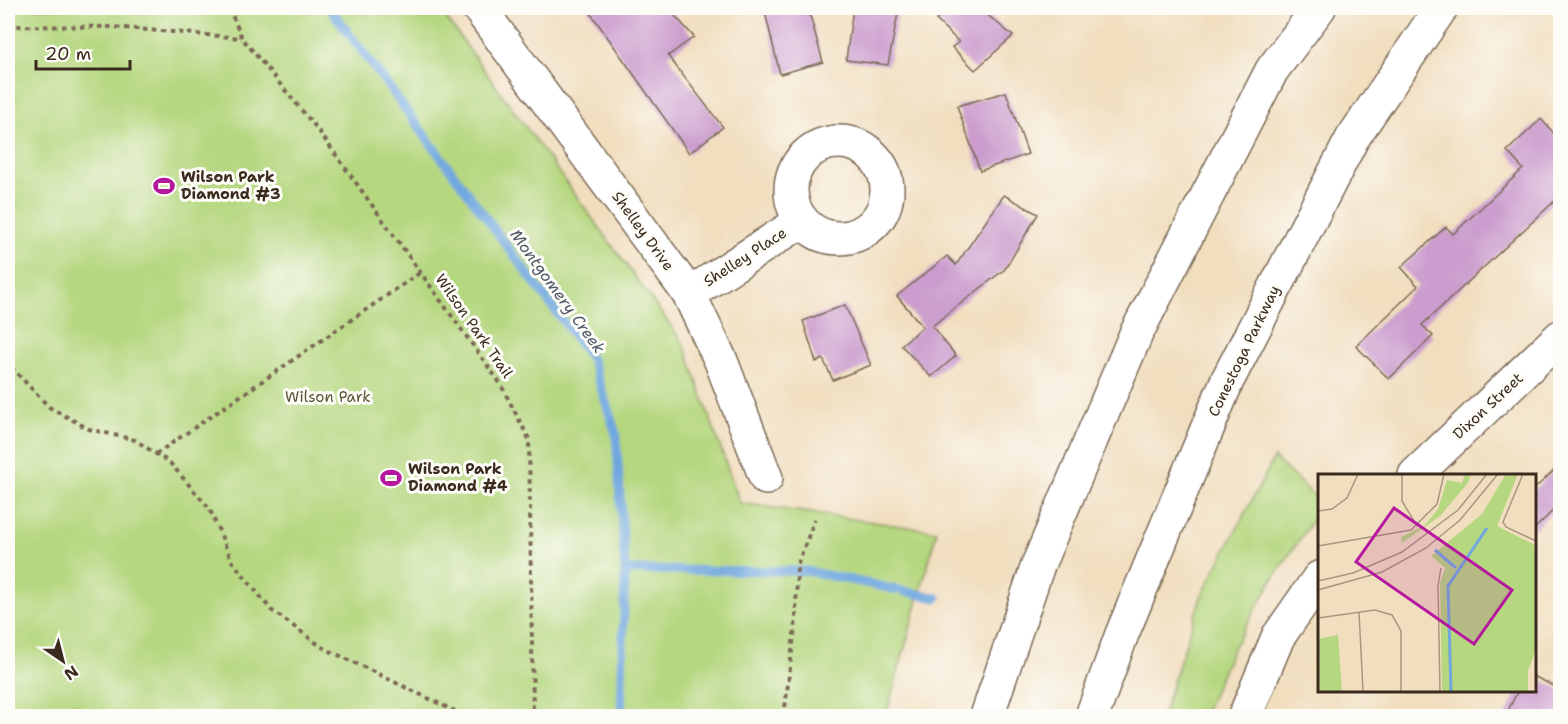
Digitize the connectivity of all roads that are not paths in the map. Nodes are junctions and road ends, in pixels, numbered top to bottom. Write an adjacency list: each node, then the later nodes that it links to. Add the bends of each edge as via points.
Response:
1 (479, 8): 5 (main road, Shelley Drive)
2 (1318, 8): 11 (main road, via 1272,70 1136,334 1038,565)
3 (1441, 8): 12 (main road, Conestoga Parkway, via 1352,139 1227,381 1122,634)
4 (802, 221): 5 (main road, Shelley Place)
5 (689, 294): 8 (main road, Shelley Drive, via 721,361)
6 (1560, 338): 7 (main road, Dixon Street)
7 (1416, 474)
8 (766, 478)
9 (1318, 579): 10 (main road, via 1278,637)
10 (1254, 713)
11 (987, 717)
12 (1092, 717)

